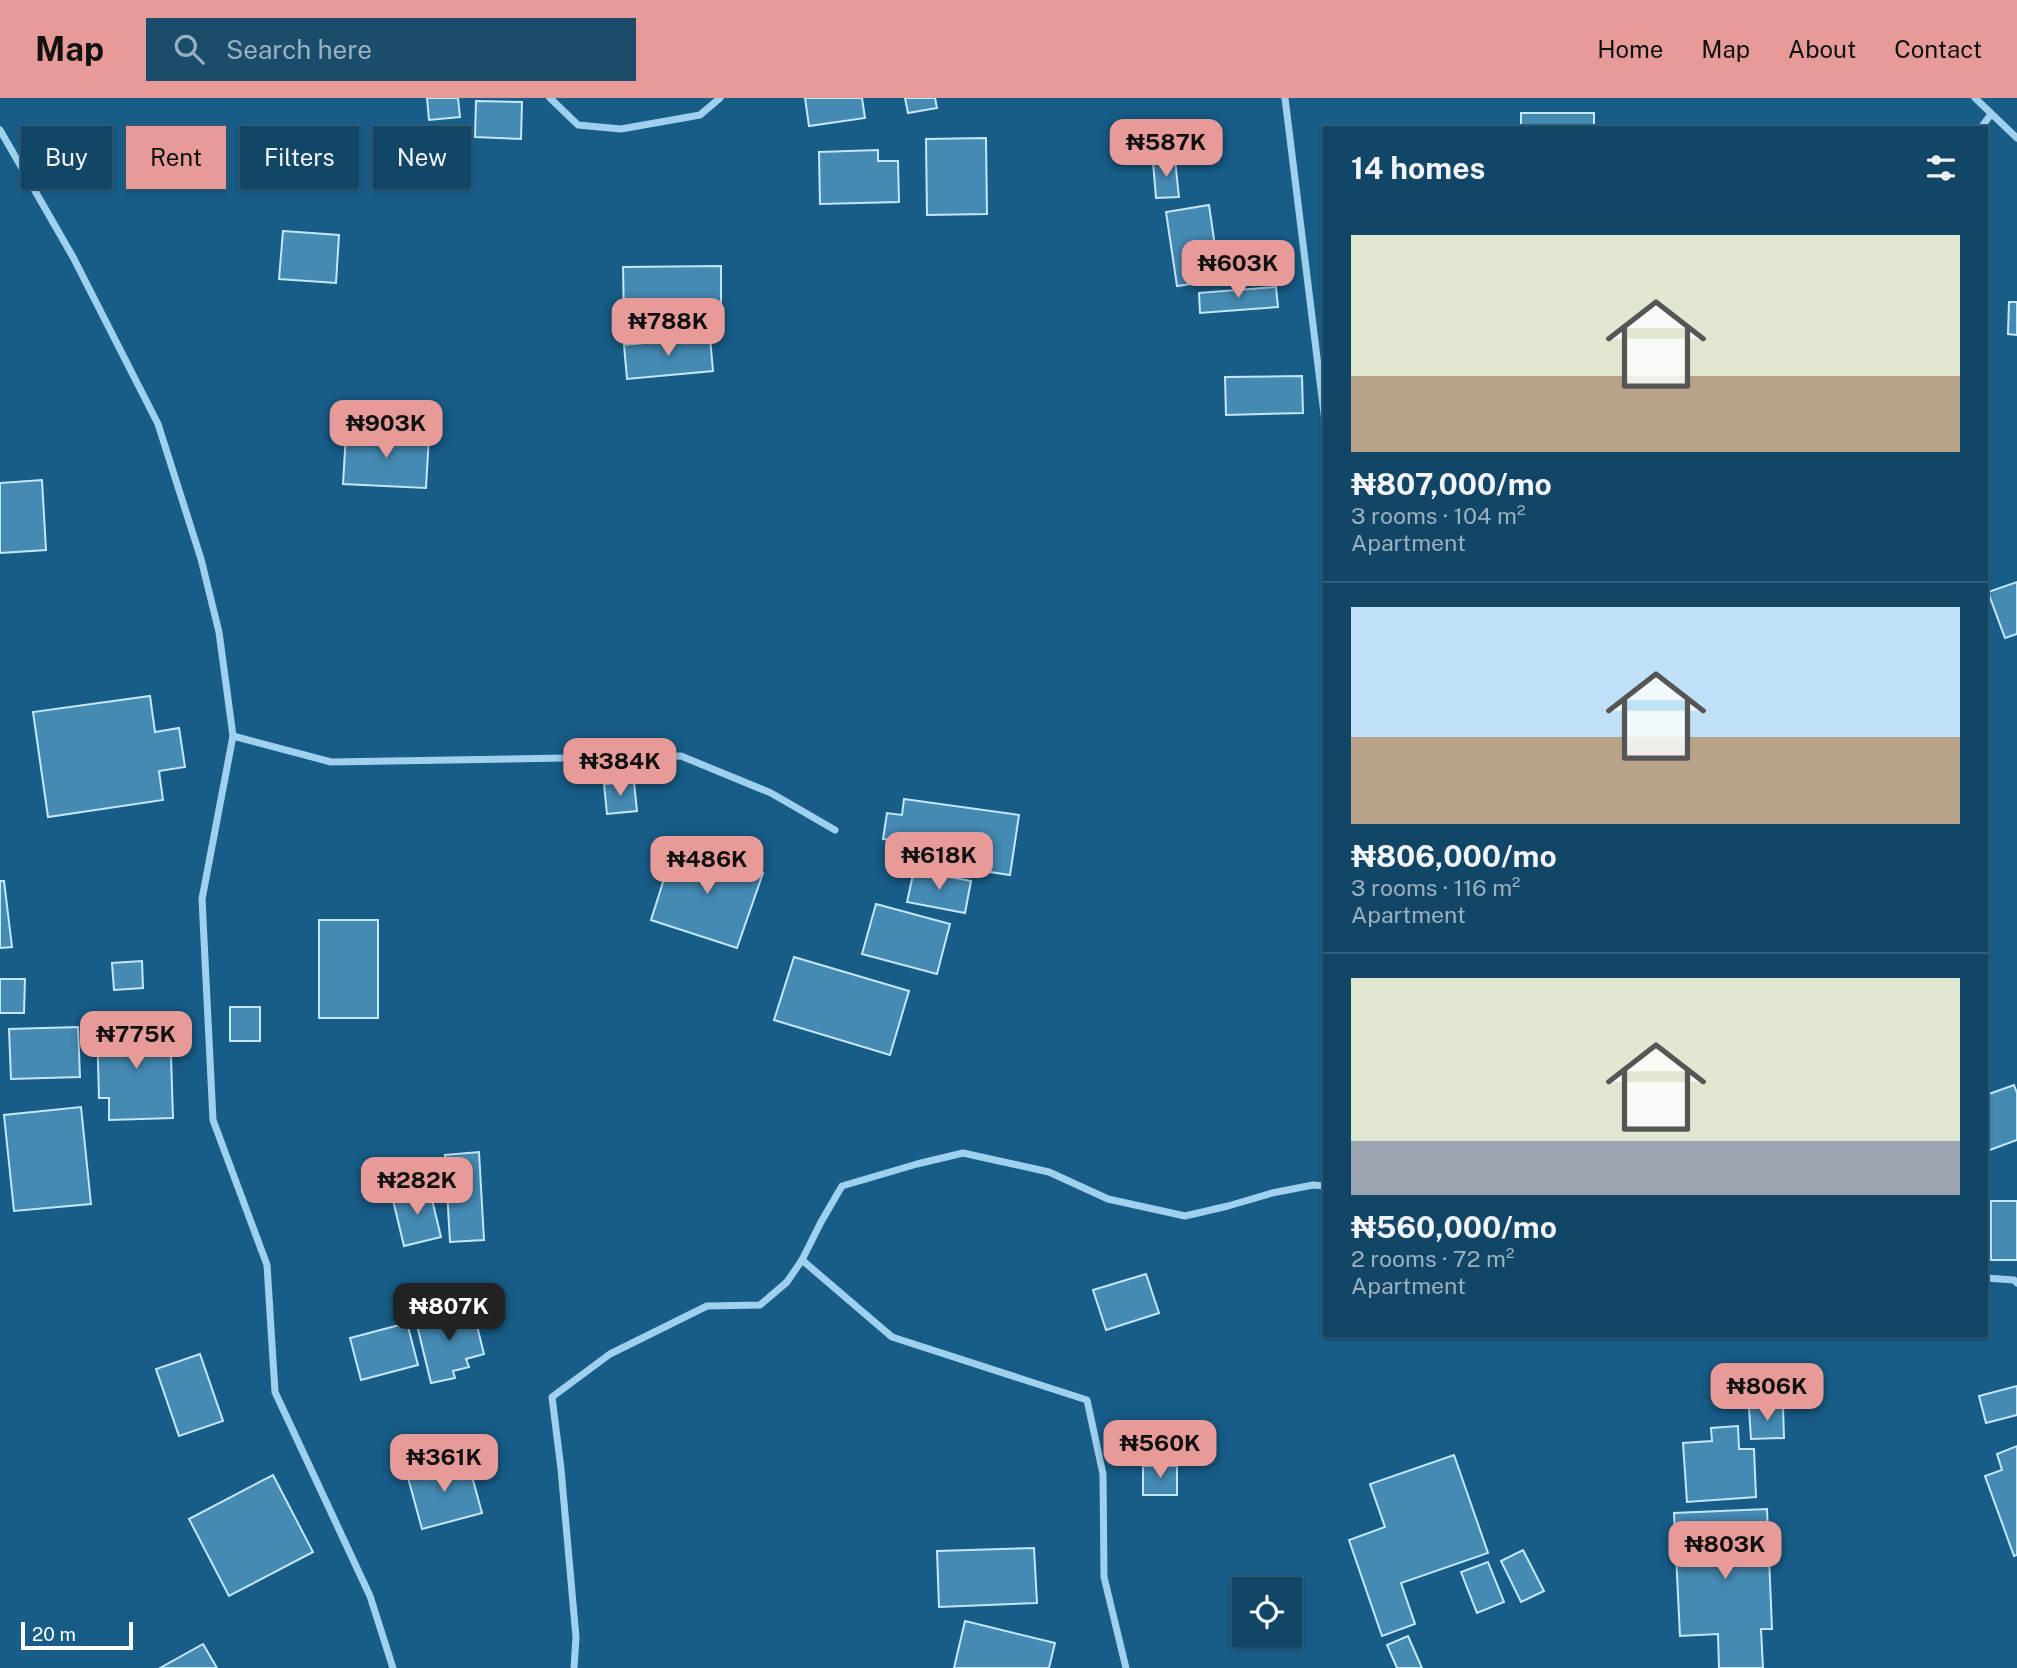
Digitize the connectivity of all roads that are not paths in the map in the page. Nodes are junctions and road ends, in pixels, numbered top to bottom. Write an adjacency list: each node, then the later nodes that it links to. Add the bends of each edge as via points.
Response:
1 (550, 98): 2 (street, via 578,125 621,129 700,115)
2 (720, 98)
3 (1285, 98): 9 (street)
4 (1975, 98): 5 (street)
5 (1991, 114): 6 (street); 8 (street)
6 (1982, 126)
7 (0, 130): 10 (street, via 73,257 158,424 219,632)
8 (2017, 138)
9 (1323, 406)
10 (233, 736): 11 (street, via 331,762 681,756 771,793); 16 (street, via 202,899 213,1120 267,1265 275,1392 370,1596)
11 (835, 830)
12 (1323, 1186): 13 (street, via 1272,1193 1185,1216 1108,1199 1049,1172 963,1153 842,1186)
13 (802, 1260): 17 (street, via 787,1282 760,1305 707,1306 610,1354 552,1397 575,1625); 18 (street, via 892,1337 1087,1400 1103,1474 1104,1577)
14 (1988, 1278): 15 (street)
15 (2017, 1283)
16 (393, 1668)
17 (574, 1668)
18 (1126, 1668)

